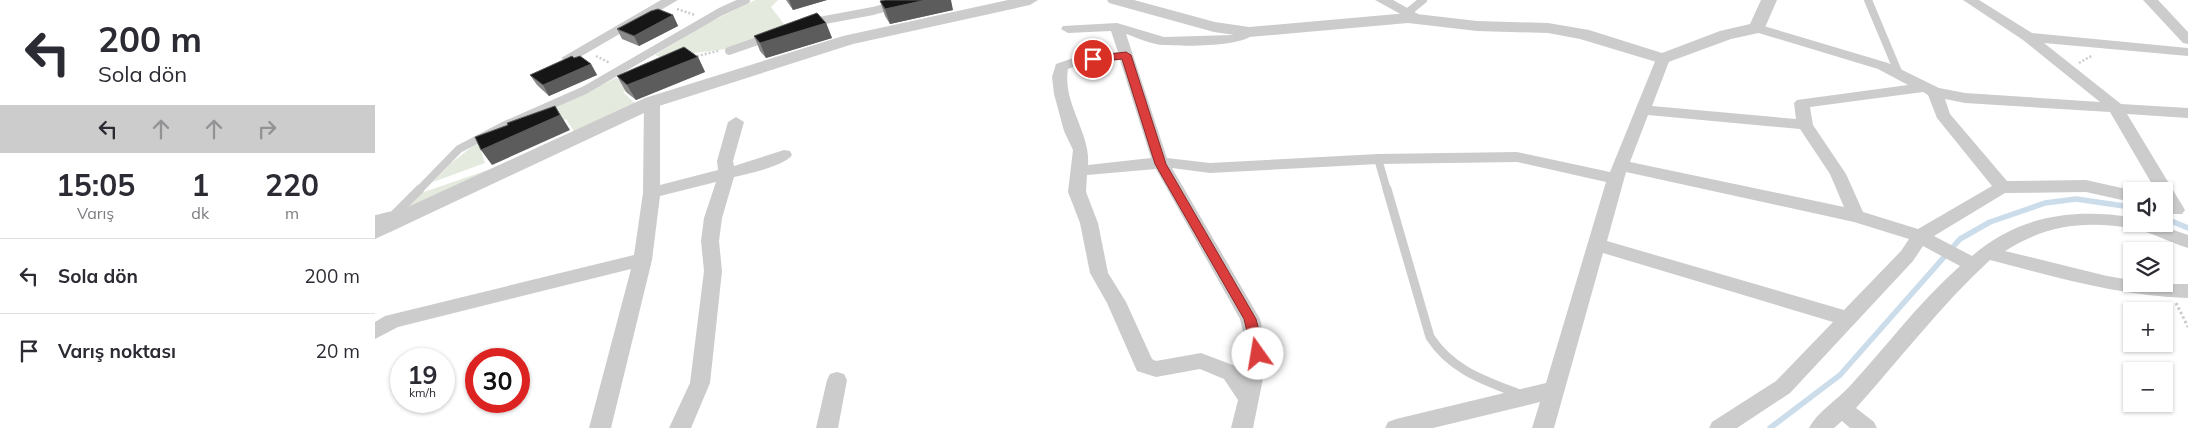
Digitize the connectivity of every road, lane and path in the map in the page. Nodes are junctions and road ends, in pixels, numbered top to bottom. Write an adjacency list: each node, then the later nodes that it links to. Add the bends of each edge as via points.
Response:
1 (746, 0): 13 (lane)
2 (914, 0): 14 (lane, via 873,12)
3 (1030, 0): 34 (street, via 849,40)
4 (1115, 0): 18 (street, via 1214,27)
5 (1382, 0): 12 (street)
6 (1423, 0): 12 (lane)
7 (1769, 0): 16 (street)
8 (1868, 0): 32 (lane)
9 (1970, 0): 20 (street)
10 (2150, 0): 21 (street)
11 (667, 3): 13 (path); 23 (street)
12 (1414, 16): 18 (street); 29 (street, via 1477,26 1548,28 1583,34)
13 (704, 21): 31 (lane)
14 (806, 24)
15 (1117, 27): 17 (street); 18 (street, via 1163,41 1234,39); 26 (street)
16 (1757, 28): 29 (street, via 1726,35); 32 (street, via 1883,66)
17 (1068, 29)
18 (1249, 32)
19 (771, 37): 24 (lane)
20 (2028, 37): 22 (street); 30 (street)
21 (2188, 40)
22 (2111, 45): 25 (street); 30 (path)
23 (581, 50): 27 (street); 31 (path, via 609,62)
24 (729, 51): 28 (path, via 714,51)
25 (2188, 52)
26 (1126, 55): 42 (street); 43 (street, via 1077,61 1061,67 1061,94 1081,150)
27 (568, 58)
28 (691, 58)
29 (1663, 59): 36 (street)
30 (2066, 69): 35 (street)
31 (619, 72): 52 (lane, via 459,149)
32 (1899, 74): 33 (street)
33 (1930, 89): 35 (street, via 1965,98); 39 (street, via 1803,103); 46 (street, via 1943,115)
34 (652, 102): 47 (street); 52 (street)
35 (2115, 108): 37 (street); 49 (street)
36 (1642, 110): 39 (street); 44 (street)
37 (2188, 113)
38 (736, 122): 45 (street, via 725,161)
39 (1805, 125): 50 (street, via 1838,174)
40 (784, 155): 45 (street, via 753,168)
41 (1378, 159): 42 (street, via 1210,168); 44 (street, via 1517,157); 64 (lane, via 1435,347 1462,371)
42 (1161, 164): 43 (street); 65 (street, via 1250,319 1258,354)
43 (1078, 171): 65 (street, via 1077,192 1089,223 1099,273 1116,302 1143,365 1156,370 1201,361 1231,373)
44 (1618, 172): 50 (street); 56 (street)
45 (727, 173): 47 (street); 68 (street, via 713,218 710,240 713,271 700,383)
46 (2002, 187): 48 (street, via 2086,186); 54 (street)
47 (652, 193): 58 (street)
48 (2123, 194)
49 (2176, 210)
50 (1856, 216): 54 (street)
51 (2123, 222): 57 (street, via 2105,219 2053,221 1993,247)
52 (381, 224)
53 (2160, 232): 55 (street)
54 (1921, 236): 57 (street); 60 (street, via 1907,256)
55 (2188, 242)
56 (1596, 244): 60 (street); 63 (street)
57 (1980, 259): 59 (street, via 2107,283); 66 (street, via 1955,282)
58 (643, 260): 61 (street, via 392,321); 67 (street)
59 (2188, 291)
60 (1849, 319): 73 (street, via 1783,387)
61 (375, 331)
62 (837, 380): 69 (street)
63 (1553, 390): 64 (street); 72 (street)
64 (1525, 396): 71 (street)
65 (1249, 400): 70 (street)
66 (1843, 410): 74 (street); 75 (street)
67 (601, 428)
68 (680, 428)
69 (827, 428)
70 (1242, 428)
71 (1395, 428)
72 (1543, 428)
73 (1720, 428)
74 (1820, 428)
75 (1866, 428)

